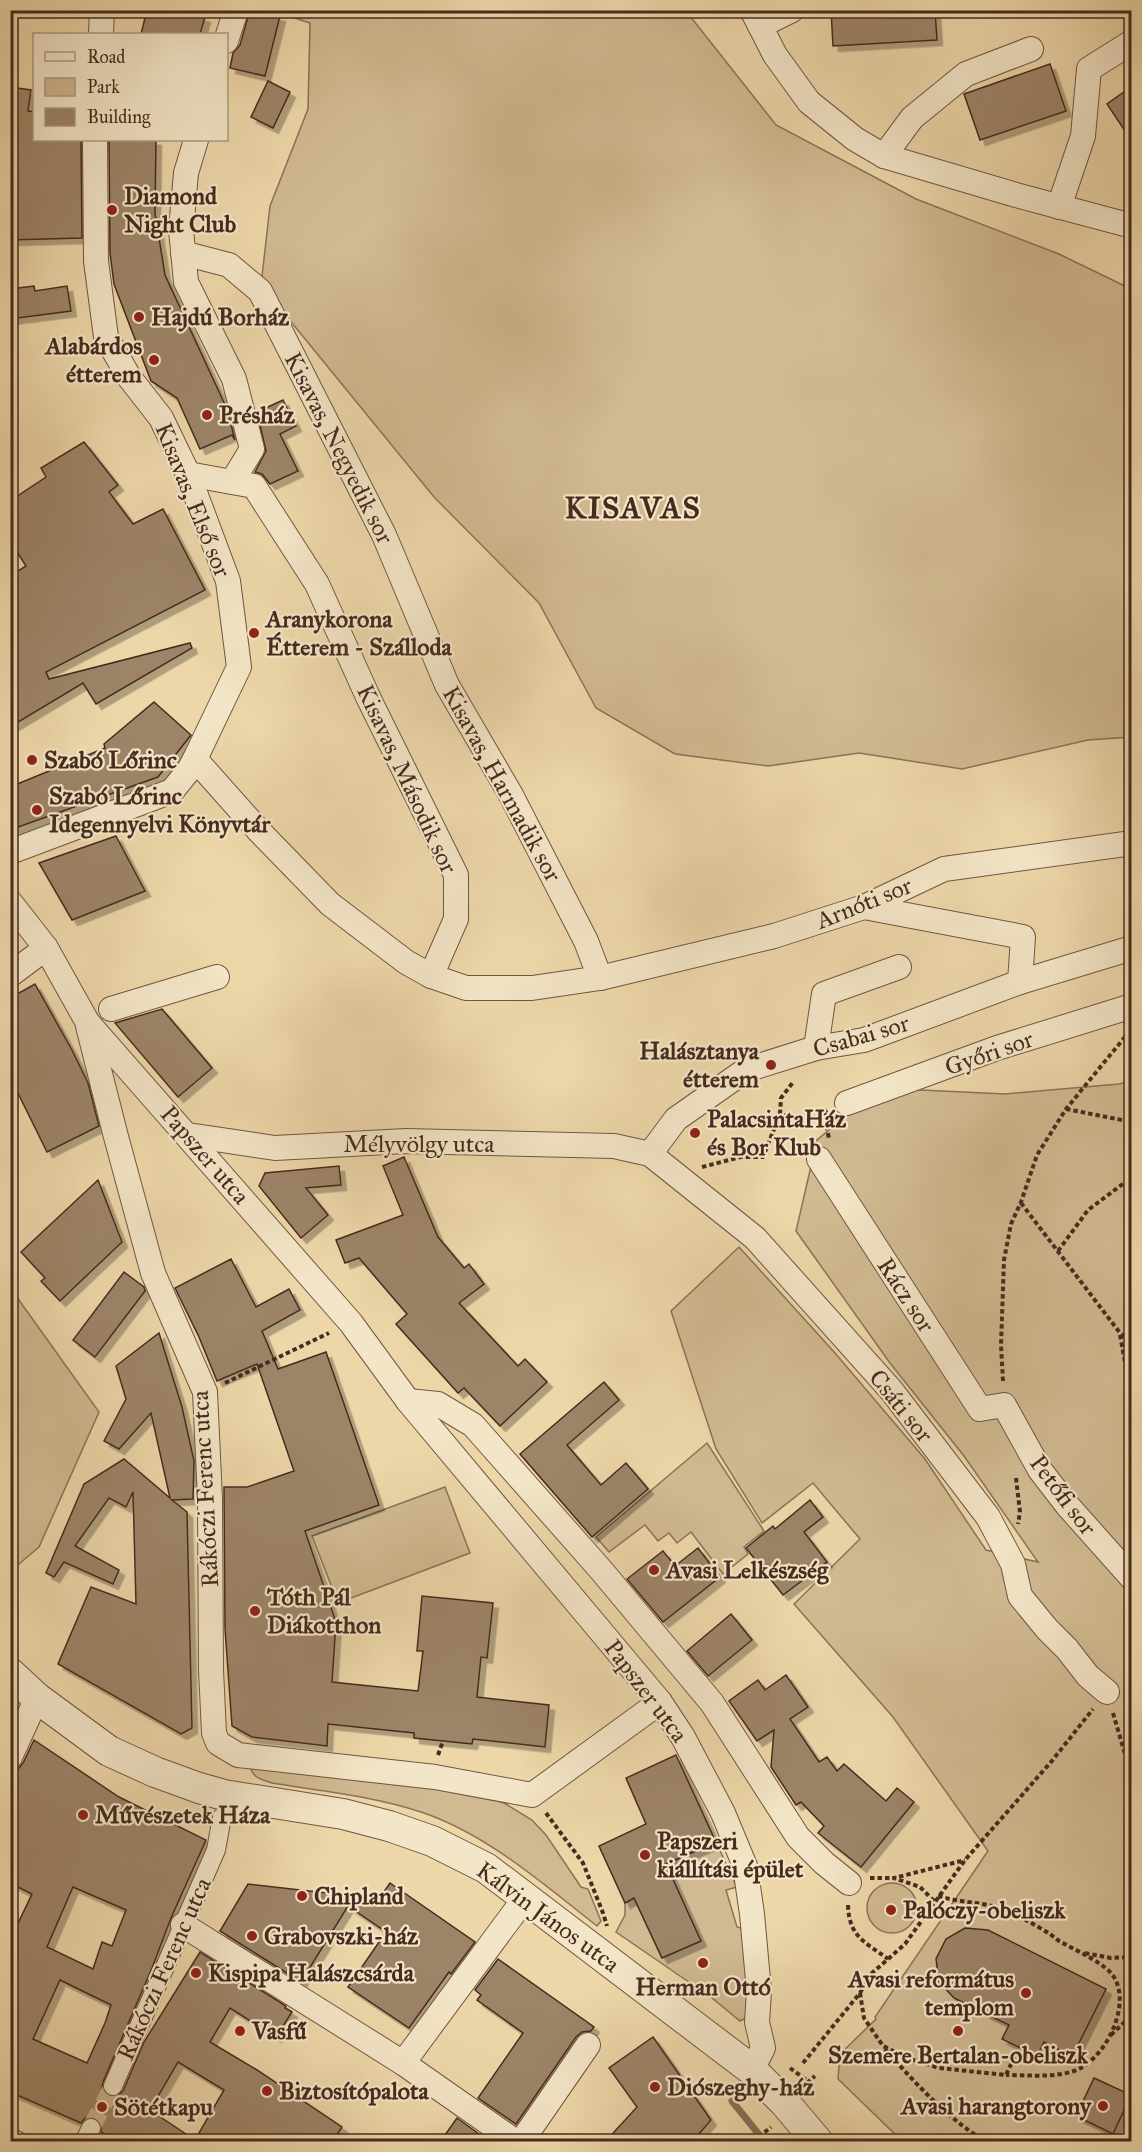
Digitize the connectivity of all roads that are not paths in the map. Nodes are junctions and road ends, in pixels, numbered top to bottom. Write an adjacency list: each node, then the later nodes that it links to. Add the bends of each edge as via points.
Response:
1 (102, 10): 5 (street)
2 (236, 10): 6 (street)
3 (792, 10): 4 (street)
4 (756, 19): 11 (street, via 775,55 809,102 855,139)
5 (101, 33)
6 (228, 35)
7 (1131, 42): 12 (street, via 1089,69 1083,136)
8 (1031, 49): 11 (street, via 966,74 912,118)
9 (95, 141): 15 (street, Kisavas, Első sor, via 96,261 106,337 129,377 161,418)
10 (196, 141): 14 (street, via 186,173)
11 (884, 156): 12 (street)
12 (1059, 207): 13 (street)
13 (1131, 226)
14 (183, 253): 16 (street, via 186,282 234,379 252,449); 17 (street, Kisavas, Negyedik sor, via 229,265 260,291 384,535)
15 (188, 474): 16 (street, Kisavas, Második sor); 18 (street, Kisavas, Első sor, via 228,580 239,667)
16 (232, 482): 27 (street, Kisavas, Második sor, via 254,486 316,584 456,875 456,919)
17 (407, 590): 29 (street, Kisavas, Harmadik sor, via 447,686 516,806 586,941)
18 (195, 759): 20 (street, Kisavas, Első sor, via 172,791); 27 (street, Arnóti sor, via 330,904 406,962)
19 (1131, 843): 22 (street, Arnóti sor, via 944,869)
20 (10, 852)
21 (10, 902): 23 (street, Papszer utca)
22 (864, 907): 29 (street, Arnóti sor, via 774,936); 30 (street, via 1023,937)
23 (46, 948): 26 (street); 33 (street, Papszer utca)
24 (1131, 948): 30 (street, Csabai sor)
25 (899, 967): 34 (street, via 824,994)
26 (10, 975)
27 (431, 976): 29 (street, Arnóti sor, via 466,988 532,988)
28 (217, 977): 32 (street)
29 (600, 978)
30 (1020, 982): 34 (street, Csabai sor, via 864,1040)
31 (1131, 1006): 35 (street, Győri sor, via 998,1048)
32 (111, 1009)
33 (88, 1023): 36 (street, Papszer utca); 45 (street, Rákóczi Ferenc utca, via 153,1273 205,1392 211,1670 214,1733 218,1743 238,1755 435,1777 532,1795)
34 (816, 1048): 38 (street, Csabai sor, via 746,1070 676,1119)
35 (847, 1103)
36 (189, 1136): 38 (street, Mélyvölgy utca, via 275,1148 406,1141 614,1146); 39 (street, Papszer utca, via 351,1323)
37 (825, 1152): 40 (street, Rácz sor, via 980,1409)
38 (650, 1155): 43 (street, Csáti sor, via 755,1238 891,1390 988,1517 1013,1564 1020,1596 1088,1676)
39 (408, 1401): 45 (street, Papszer utca); 48 (street, Papszer utca, via 438,1404 473,1425 712,1703 798,1837 824,1863)
40 (1004, 1404): 41 (street, Petőfi sor, via 1040,1470)
41 (1131, 1578)
42 (10, 1672): 44 (street, Kálvin János utca)
43 (1107, 1692)
44 (37, 1698): 46 (street); 47 (street, Kálvin János utca, via 109,1751 199,1788)
45 (660, 1702): 52 (street, Papszer utca, via 723,1813 745,1866 759,1991)
46 (10, 1757)
47 (223, 1806): 49 (street, Kálvin János utca, via 343,1814 389,1826 432,1841 486,1868); 50 (street, Rákóczi Ferenc utca, via 216,1850)
48 (859, 1880)
49 (525, 1899): 52 (street, Kálvin János utca); 53 (street)
50 (183, 1925): 53 (street); 54 (street, Rákóczi Ferenc utca)
51 (588, 2045): 58 (street)
52 (757, 2059): 59 (street, Kálvin János utca, via 785,2103)
53 (403, 2063): 57 (street)
54 (113, 2086)
55 (10, 2137): 56 (street)
56 (20, 2142)
57 (516, 2142)
58 (521, 2142)
59 (818, 2142)

